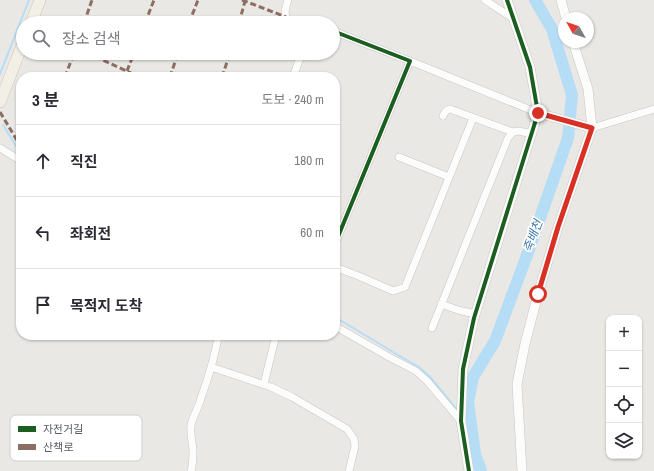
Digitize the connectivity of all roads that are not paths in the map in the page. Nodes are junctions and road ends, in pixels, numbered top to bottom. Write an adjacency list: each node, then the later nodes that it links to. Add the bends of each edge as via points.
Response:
1 (40, 0): 7 (main road)
2 (288, 0): 8 (street, via 284,11)
3 (485, 0): 9 (street)
4 (508, 0): 9 (street)
5 (561, 0): 6 (street)
6 (564, 12)
7 (34, 16)
8 (286, 16)
9 (514, 19): 18 (street, via 530,67)
10 (340, 34): 14 (street)
11 (575, 48): 21 (street, via 588,88)
12 (16, 60): 16 (main road)
13 (299, 60): 15 (street)
14 (410, 61): 18 (street); 28 (street)
15 (295, 72)
16 (0, 102)
17 (654, 109): 21 (street)
18 (538, 113): 21 (street); 23 (street)
19 (444, 116): 20 (street, via 444,112 450,109)
20 (473, 118): 22 (street); 27 (street)
21 (592, 128): 42 (street, via 538,294 516,384)
22 (513, 132): 23 (street); 30 (street, via 508,138)
23 (532, 134): 31 (street)
24 (0, 148): 26 (street)
25 (398, 157): 27 (street)
26 (16, 158)
27 (449, 177): 29 (street, via 406,287 393,291)
28 (340, 232)
29 (340, 269)
30 (441, 304): 31 (street); 32 (street)
31 (475, 314): 38 (street, via 463,369)
32 (432, 328)
33 (340, 329): 38 (street, via 416,371 428,381)
34 (218, 340): 36 (street)
35 (275, 340): 37 (street)
36 (211, 367): 37 (street); 39 (street, via 192,423)
37 (264, 384): 40 (street, via 347,429 354,439 355,446)
38 (461, 420): 41 (street)
39 (191, 471)
40 (348, 471)
41 (468, 471)
42 (522, 471)

